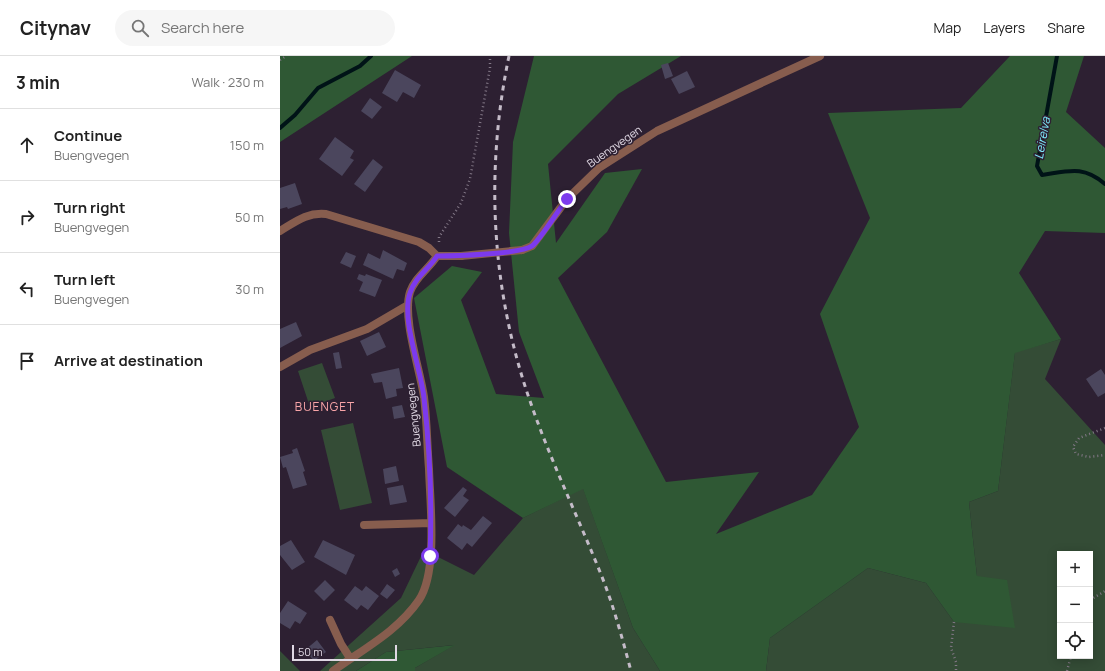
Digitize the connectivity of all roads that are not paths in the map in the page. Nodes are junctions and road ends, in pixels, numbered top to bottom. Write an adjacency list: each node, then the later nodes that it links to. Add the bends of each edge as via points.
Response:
1 (820, 56): 3 (street, Buengvegen, bridge, via 657,130 599,168 567,199 532,246 522,250)
2 (280, 231): 3 (street, via 314,213 326,214 419,242)
3 (437, 256): 4 (street, Buengvegen, via 410,292)
4 (408, 305): 5 (street, via 367,330 310,350); 6 (street, Buengvegen, via 424,396)
5 (280, 367)
6 (431, 523): 7 (street); 9 (street, Buengvegen, via 427,579 420,599 385,636)
7 (364, 525)
8 (330, 620): 9 (street)
9 (350, 658): 10 (street, Buengvegen)
10 (333, 671)

